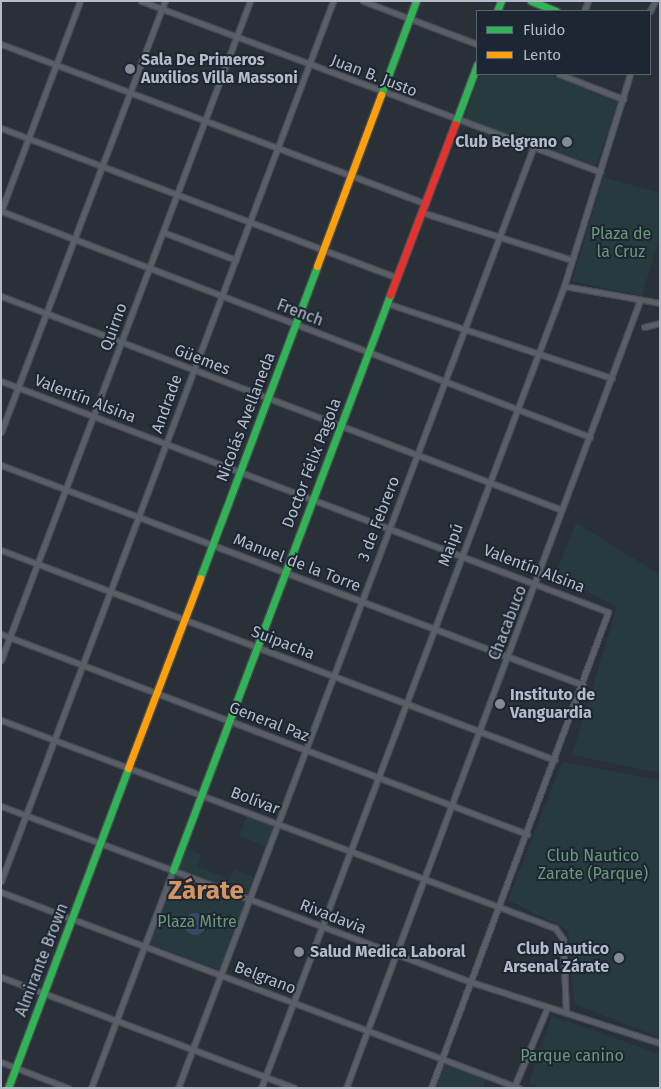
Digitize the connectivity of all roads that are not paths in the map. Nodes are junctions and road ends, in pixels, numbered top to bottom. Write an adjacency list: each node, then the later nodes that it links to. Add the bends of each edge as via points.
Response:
1 (80, 1): 15 (street)
2 (141, 1): 9 (street, Juan B. Justo)
3 (165, 1): 9 (street)
4 (250, 1): 12 (street, Quirno)
5 (333, 1): 16 (street, Andrade)
6 (363, 1): 11 (street)
7 (416, 1): 11 (street, Nicolás Avellaneda)
8 (531, 1): 10 (street)
9 (162, 9): 12 (street, Juan B. Justo); 20 (street)
10 (554, 10)
11 (410, 19): 14 (street); 21 (street, Nicolás Avellaneda)
12 (236, 37): 16 (street, Juan B. Justo); 24 (street, Quirno)
13 (1, 44): 15 (street)
14 (476, 44)
15 (56, 65): 20 (street); 26 (street)
16 (311, 65): 21 (street, Juan B. Justo); 27 (street, Andrade)
17 (476, 68): 23 (street, Doctor Félix Pagola)
18 (563, 75): 22 (street)
19 (630, 75): 22 (street)
20 (130, 93): 24 (street); 29 (street)
21 (382, 93): 23 (street, Juan B. Justo); 31 (street, Nicolás Avellaneda)
22 (623, 99): 30 (street)
23 (457, 119): 28 (street, Juan B. Justo); 33 (street, Doctor Félix Pagola)
24 (205, 120): 27 (street); 32 (street, Quirno)
25 (1, 128): 26 (street)
26 (28, 138): 29 (street); 34 (street)
27 (279, 148): 31 (street); 36 (street, Andrade)
28 (533, 148): 30 (street, Juan B. Justo); 38 (street, 3 de Febrero)
29 (103, 165): 32 (street); 39 (street)
30 (600, 172): 42 (street, Maipú)
31 (352, 175): 33 (street); 40 (street, Nicolás Avellaneda)
32 (177, 194): 36 (street); 37 (street, Quirno)
33 (425, 203): 35 (street, Doctor Félix Pagola)
34 (1, 211): 39 (street, French)
35 (421, 212): 38 (street); 44 (street, Doctor Félix Pagola)
36 (250, 223): 40 (street); 41 (street, Andrade)
37 (163, 232): 41 (street); 43 (street, Quirno)
38 (500, 236): 42 (street); 55 (street, 3 de Febrero)
39 (75, 239): 43 (street, French); 51 (street)
40 (322, 250): 44 (street); 53 (street, Nicolás Avellaneda)
41 (236, 260): 47 (street, Andrade)
42 (572, 260): 45 (street, Maipú)
43 (149, 269): 47 (street, French); 56 (street, Quirno)
44 (396, 277): 49 (street, Doctor Félix Pagola)
45 (564, 286): 48 (street); 58 (street, Maipú)
46 (1, 296): 51 (street, Güemes)
47 (222, 297): 53 (street, French); 59 (street, Andrade)
48 (640, 300): 50 (street); 60 (street, Chacabuco)
49 (386, 303): 55 (street); 57 (street, Doctor Félix Pagola)
50 (660, 303)
51 (47, 314): 56 (street, Güemes); 63 (street)
52 (660, 323): 54 (street)
53 (295, 325): 57 (street, French); 64 (street, Nicolás Avellaneda)
54 (644, 327)
55 (464, 330): 58 (street); 62 (street, 3 de Febrero)
56 (122, 343): 59 (street, Güemes); 66 (street, Quirno)
57 (368, 352): 62 (street, French); 67 (street, Doctor Félix Pagola)
58 (538, 353): 60 (street); 65 (street, Maipú)
59 (193, 370): 64 (street, Güemes); 70 (street, Andrade)
60 (612, 378): 69 (street, Chacabuco)
61 (1, 381): 63 (street, Valentín Alsina)
62 (445, 382): 65 (street, French); 71 (street, 3 de Febrero)
63 (19, 387): 66 (street, Valentín Alsina); 68 (street)
64 (268, 399): 67 (street, Güemes); 73 (street, Nicolás Avellaneda)
65 (516, 408): 69 (street, French); 74 (street, Maipú)
66 (94, 415): 70 (street, Valentín Alsina); 75 (street, Quirno)
67 (340, 426): 71 (street, Güemes); 76 (street, Doctor Félix Pagola)
68 (1, 432)
69 (590, 437): 77 (street, Chacabuco)
70 (166, 443): 73 (street, Valentín Alsina); 78 (street, Andrade)
71 (417, 455): 74 (street, Güemes); 79 (street, 3 de Febrero)
72 (1, 465): 75 (street, Manuel de la Torre)
73 (240, 470): 76 (street, Valentín Alsina); 80 (street, Nicolás Avellaneda)
74 (487, 482): 77 (street, Güemes); 82 (street, Maipú)
75 (67, 490): 78 (street, Manuel de la Torre); 83 (street, Quirno)
76 (313, 498): 79 (street, Valentín Alsina); 84 (street, Doctor Félix Pagola)
77 (562, 510): 85 (street, Chacabuco)
78 (138, 516): 80 (street, Manuel de la Torre); 86 (street, Andrade)
79 (390, 527): 82 (street, Valentín Alsina); 87 (street, 3 de Febrero)
80 (212, 545): 84 (street, Manuel de la Torre); 88 (street, Nicolás Avellaneda)
81 (1, 550): 83 (street, Suipacha)
82 (461, 554): 85 (street, Valentín Alsina); 89 (street, Maipú)
83 (37, 564): 86 (street, Suipacha); 91 (street, Quirno)
84 (285, 572): 87 (street, Manuel de la Torre); 92 (street, Doctor Félix Pagola)
85 (537, 583): 93 (street, Chacabuco); 97 (street, Valentín Alsina, via 608,612)
86 (110, 592): 88 (street, Suipacha); 95 (street, Andrade)
87 (362, 601): 89 (street, Manuel de la Torre); 96 (street, 3 de Febrero)
88 (184, 619): 92 (street, Suipacha); 98 (street, Nicolás Avellaneda)
89 (433, 628): 93 (street, Manuel de la Torre); 99 (street, Maipú)
90 (1, 634): 91 (street, General Paz)
91 (10, 638): 94 (street, Quirno); 95 (street, General Paz)
92 (258, 647): 96 (street, Suipacha); 101 (street, Doctor Félix Pagola)
93 (508, 657): 97 (street, Manuel de la Torre); 102 (street, Chacabuco)
94 (1, 660)
95 (82, 665): 98 (street, General Paz); 103 (street, Andrade)
96 (334, 676): 99 (street, Suipacha); 104 (street, 3 de Febrero)
97 (583, 685): 105 (street)
98 (156, 693): 101 (street, General Paz); 106 (street, Nicolás Avellaneda)
99 (405, 703): 102 (street, Suipacha); 107 (street, Maipú)
100 (1, 720): 103 (street, Bolívar)
101 (230, 721): 104 (street, General Paz); 108 (street, Doctor Félix Pagola)
102 (480, 732): 105 (street, Suipacha); 110 (street, Chacabuco)
103 (54, 740): 106 (street, Bolívar); 111 (street, Andrade)
104 (306, 750): 107 (street, General Paz); 112 (street, 3 de Febrero)
105 (555, 760): 113 (street)
106 (129, 767): 108 (street, Bolívar); 114 (street, Nicolás Avellaneda)
107 (378, 777): 110 (street, General Paz); 115 (street, Maipú)
108 (202, 794): 112 (street, Bolívar); 116 (street, Doctor Félix Pagola)
109 (1, 806): 111 (street, Rivadavia)
110 (453, 806): 113 (street, General Paz); 117 (street, Chacabuco)
111 (26, 815): 114 (street, Rivadavia); 118 (street, Andrade)
112 (278, 823): 115 (street, Bolívar); 120 (street, 3 de Febrero)
113 (527, 834): 121 (street)
114 (101, 843): 116 (street, Rivadavia); 122 (street, Almirante Brown)
115 (350, 851): 117 (street, Bolívar); 123 (street, Maipú)
116 (173, 870): 120 (street, Rivadavia); 124 (street)
117 (424, 879): 121 (street, Bolívar); 125 (street, Chacabuco)
118 (1, 882)
119 (1, 892): 122 (street, Belgrano)
120 (249, 898): 123 (street, Rivadavia); 126 (street, 3 de Febrero)
121 (499, 907): 128 (street); 132 (street, Bolívar, via 560,932)
122 (72, 919): 124 (street, Belgrano); 129 (street, Almirante Brown)
123 (322, 926): 125 (street, Rivadavia); 130 (street, Maipú)
124 (144, 947): 126 (street, Belgrano); 133 (street)
125 (397, 954): 128 (street, Rivadavia); 134 (street, Chacabuco)
126 (221, 975): 130 (street, Belgrano); 136 (street, 3 de Febrero)
127 (1, 977): 129 (street)
128 (471, 982): 131 (street, Rivadavia); 137 (street)
129 (44, 994): 133 (street); 139 (street, Almirante Brown)
130 (294, 1002): 134 (street, Belgrano); 140 (street, Maipú)
131 (547, 1008): 132 (street, Rivadavia); 141 (street)
132 (566, 1013): 135 (street, Rivadavia)
133 (115, 1021): 136 (street); 144 (street)
134 (368, 1030): 137 (street, Belgrano); 148 (street, Chacabuco)
135 (660, 1043)
136 (192, 1050): 140 (street); 145 (street, 3 de Febrero)
137 (442, 1058): 141 (street, Belgrano); 149 (street)
138 (1, 1062): 139 (street)
139 (16, 1068): 142 (street, Almirante Brown); 143 (street)
140 (265, 1077): 146 (street, Maipú); 147 (street)
141 (516, 1087)
142 (8, 1088)
143 (68, 1088)
144 (91, 1088)
145 (178, 1088)
146 (261, 1088)
147 (294, 1088)
148 (346, 1088)
149 (431, 1088)

